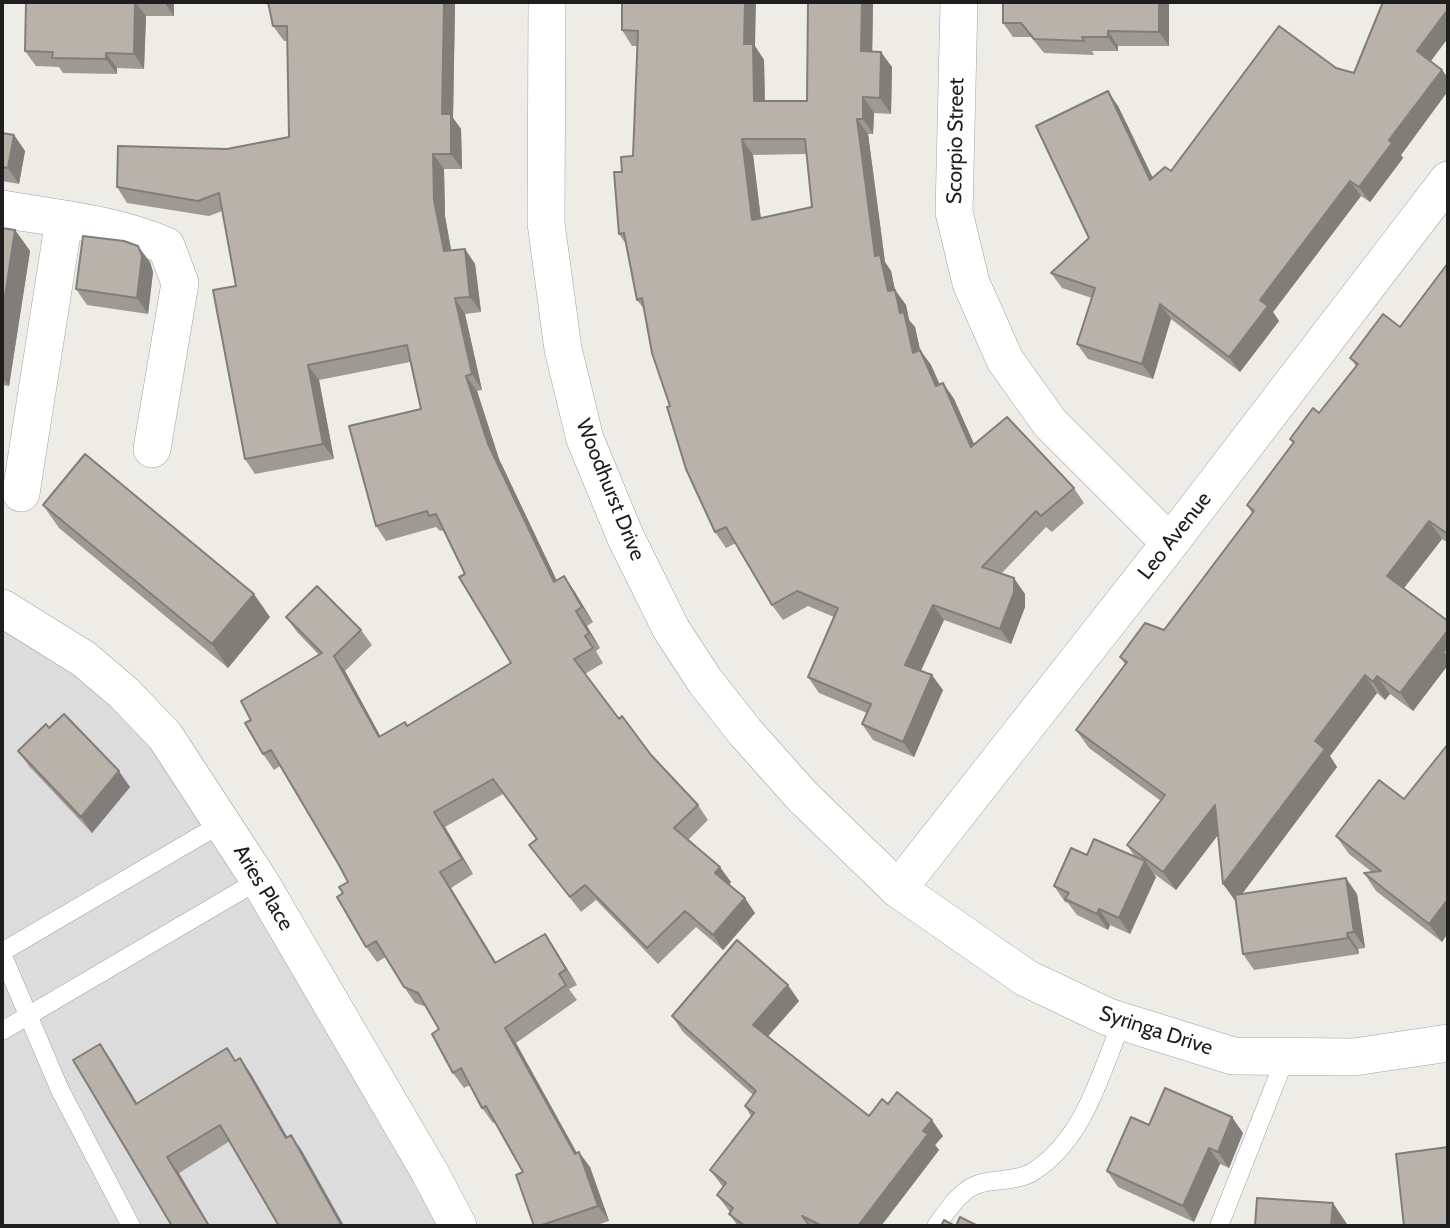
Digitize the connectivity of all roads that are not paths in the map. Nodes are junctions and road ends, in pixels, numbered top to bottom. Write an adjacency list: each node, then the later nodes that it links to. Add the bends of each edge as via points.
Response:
1 (547, 2): 12 (street, Woodhurst Drive, via 546,223 563,349 585,439 671,629 705,681 803,797)
2 (959, 2): 8 (street, Scorpio Street, via 954,212 971,283 1005,360 1050,424)
3 (1448, 180): 8 (street, Leo Avenue)
4 (2, 209): 5 (street)
5 (64, 220): 6 (street, via 151,240 166,246 173,262 180,283); 7 (street)
6 (152, 449)
7 (21, 493)
8 (1170, 543): 12 (street, Leo Avenue)
9 (3, 616): 10 (street, Aries Place, via 84,659 124,693 166,736)
10 (224, 822): 11 (street, Aries Place); 13 (lane)
11 (260, 880): 14 (lane); 20 (street, Aries Place)
12 (898, 889): 15 (street, Syringa Drive, via 1026,978)
13 (2, 953): 14 (lane)
14 (29, 1013): 16 (lane); 19 (lane, via 60,1090)
15 (1122, 1021): 18 (street, Syringa Drive, via 1233,1056); 21 (lane, via 1086,1110 1062,1145 1033,1172 978,1183 954,1201)
16 (2, 1031)
17 (1448, 1043): 18 (street, Syringa Drive, via 1354,1057)
18 (1286, 1056): 22 (lane)
19 (131, 1226)
20 (458, 1226)
21 (936, 1226)
22 (1219, 1226)

